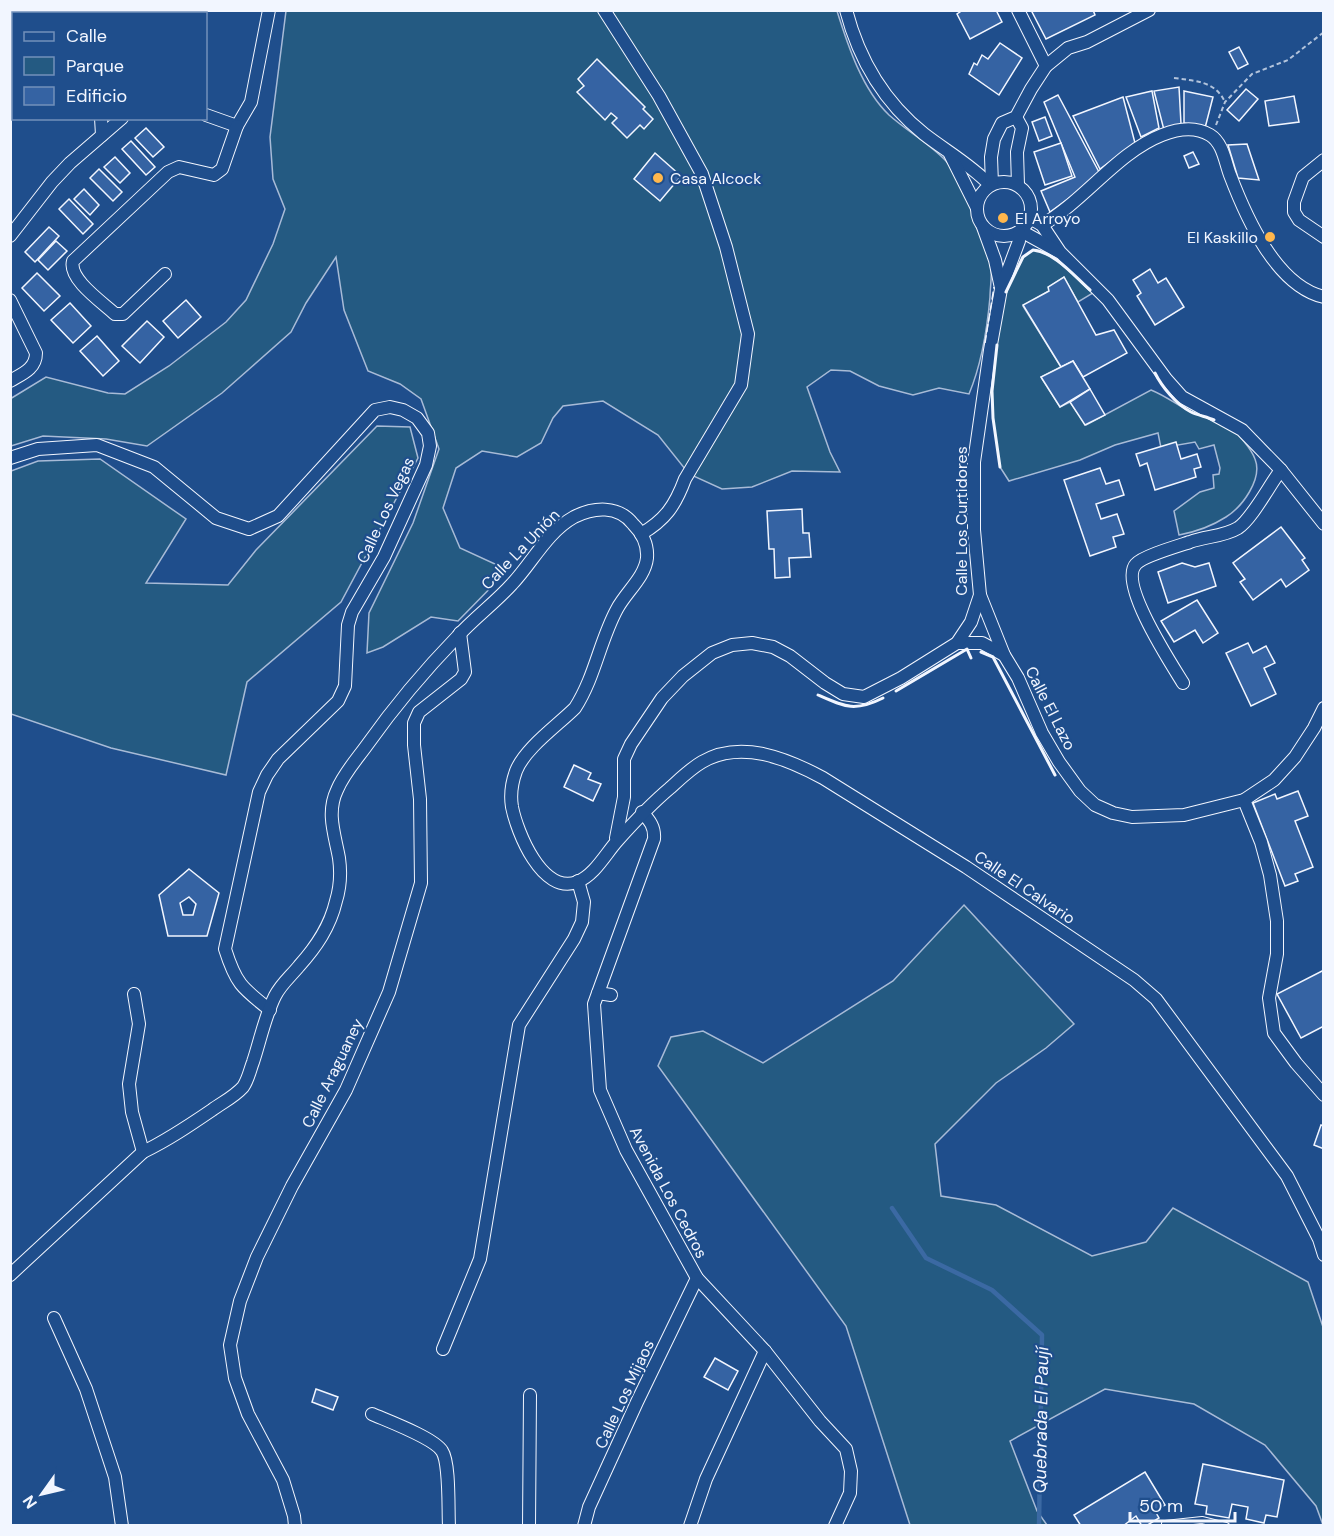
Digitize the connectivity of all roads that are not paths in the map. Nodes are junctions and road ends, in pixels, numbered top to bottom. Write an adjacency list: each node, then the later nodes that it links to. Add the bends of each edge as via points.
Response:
1 (269, 10): 11 (street, via 251,102)
2 (604, 10): 33 (street, via 659,96 702,174 748,334 741,385 673,504 660,523)
3 (846, 10): 13 (street, via 869,71 890,104)
4 (1018, 10): 6 (street)
5 (1149, 10): 6 (street, via 1068,48)
6 (1046, 66): 8 (street)
7 (207, 115): 11 (street)
8 (1016, 117): 15 (street, via 1002,123 994,139); 16 (street, via 1022,128 1017,152)
9 (101, 120): 12 (street)
10 (120, 120): 12 (street)
11 (237, 126): 25 (street, via 219,173 179,167 168,172 71,265 75,277 119,315)
12 (102, 135): 22 (street, via 69,163)
13 (950, 153): 15 (street); 17 (street)
14 (1323, 160): 23 (street, via 1303,177 1294,202 1299,220)
15 (991, 185): 16 (street); 17 (street)
16 (1018, 185): 18 (street, via 1030,200)
17 (977, 208): 19 (street)
18 (1030, 218): 20 (street); 21 (street)
19 (983, 225): 21 (street, via 996,235); 26 (street, Calle Los Curtidores)
20 (1042, 225): 24 (street); 27 (street, via 1128,155 1160,135 1180,129 1198,130 1212,136 1221,148 1243,210 1259,241 1298,285)
21 (1020, 232): 24 (street); 26 (street, Calle Los Curtidores)
22 (10, 236)
23 (1323, 237)
24 (1060, 252): 31 (street, via 1108,300 1182,397 1242,430)
25 (165, 274)
26 (1001, 289): 34 (street, Calle Los Curtidores, via 974,462 974,530)
27 (1323, 297)
28 (10, 300): 29 (street, via 36,353 31,368)
29 (10, 381)
30 (10, 458): 46 (street, Calle Los Vegas, via 38,448 97,445 154,467 216,518 249,529 278,516 375,410 404,410 417,418 428,433 426,465 384,557 352,612 345,686 338,701 278,759 259,792 225,949 233,975)
31 (1281, 470): 32 (street); 38 (street, via 1240,527 1222,536 1205,537 1161,552 1133,568 1144,618)
32 (1323, 524)
33 (641, 534): 35 (street, Calle La Unión, via 626,516 615,511 595,510 573,518 550,538 512,585); 44 (street, via 646,544 645,564 607,628 580,701 524,757 515,773 512,807 533,859 561,883)
34 (980, 595): 36 (street, Calle Los Curtidores, via 971,622); 37 (street, Calle El Lazo)
35 (460, 633): 46 (street, Calle La Unión, via 343,777 332,804 339,884 329,925 275,996); 59 (street, Calle Araguaney, via 465,672 419,712 414,723 421,883 389,992 346,1090 257,1257 240,1301 230,1345 235,1378 248,1414 283,1480)
36 (957, 643): 37 (street, via 982,644); 40 (street, Calle Los Curtidores, via 864,697 843,694 773,647 752,643 712,653 683,676 644,722 624,759)
37 (1004, 655): 41 (street, Calle El Lazo, via 1059,762 1095,805 1132,817 1184,815)
38 (1183, 683)
39 (1323, 708): 41 (street, Calle El Lazo, via 1295,756 1274,780)
40 (624, 797): 42 (street, via 628,806); 43 (street, Calle Los Curtidores)
41 (1244, 800): 47 (street, via 1270,875 1277,921 1277,954 1269,998 1274,1033)
42 (642, 812): 43 (street, Calle El Calvario); 49 (street, Calle El Calvario, via 703,761 727,753 762,753 823,778 966,867 1134,980 1156,999 1287,1176); 51 (street, Avenida Los Cedros, via 652,823 654,839 604,994 594,1004 600,1089 626,1150)
43 (614, 845): 44 (street, via 594,870)
44 (578, 881): 53 (street, via 584,902 582,922 519,1025 480,1259)
45 (134, 994): 48 (street, via 139,1024 129,1084)
46 (270, 1010): 48 (street, Calle La Unión, via 244,1086 193,1124)
47 (1323, 1095)
48 (143, 1152): 50 (street, Calle La Unión)
49 (1323, 1255)
50 (10, 1275)
51 (698, 1278): 54 (street, Avenida Los Cedros); 62 (street, Calle Los Mijaos, via 637,1402)
52 (54, 1318): 58 (street, via 86,1389 112,1466)
53 (443, 1349)
54 (765, 1351): 63 (street, via 706,1479); 64 (street, Avenida Los Cedros, via 846,1449 850,1493)
55 (531, 1395): 61 (street)
56 (372, 1414): 60 (street, via 442,1450)
57 (1165, 1524): 65 (lane, via 1202,1521)
58 (122, 1526)
59 (295, 1526)
60 (449, 1526)
61 (529, 1526)
62 (584, 1526)
63 (690, 1526)
64 (835, 1526)
65 (1226, 1526)

